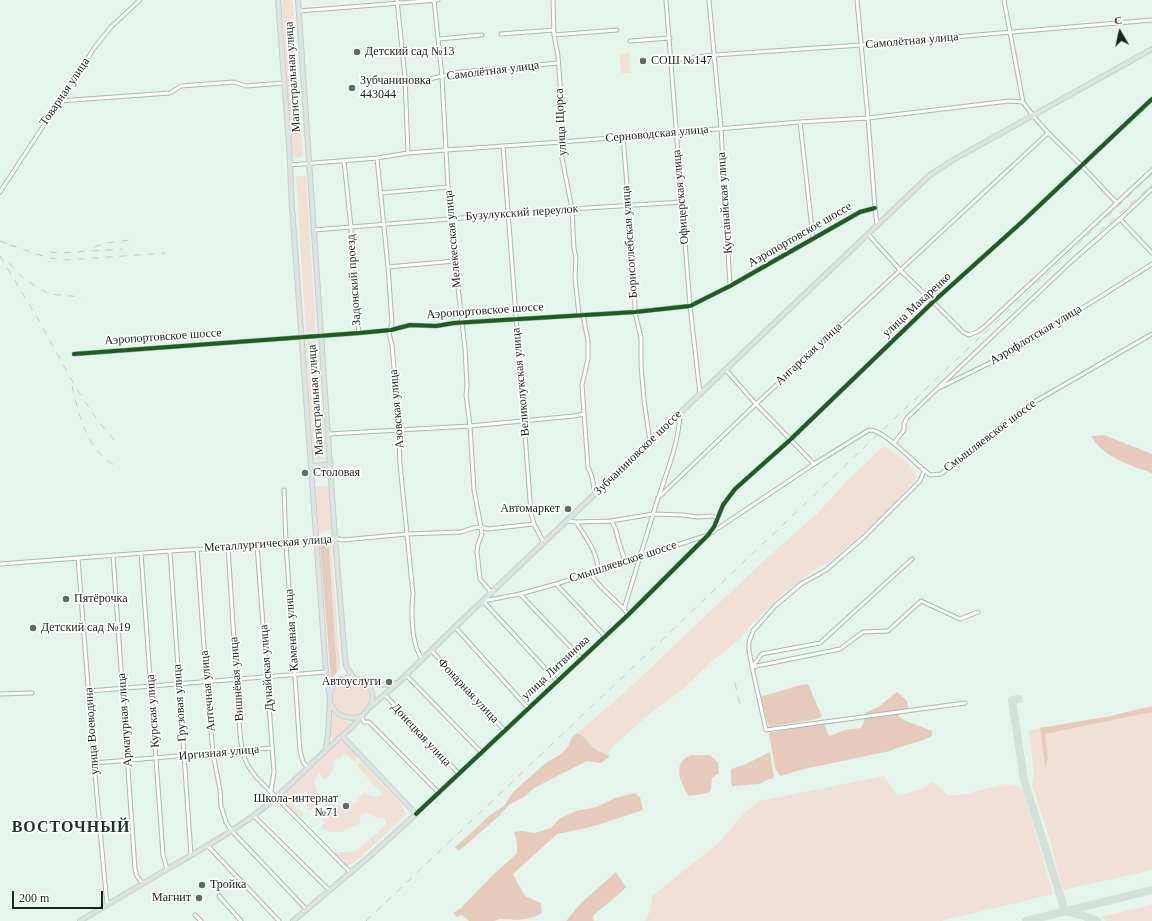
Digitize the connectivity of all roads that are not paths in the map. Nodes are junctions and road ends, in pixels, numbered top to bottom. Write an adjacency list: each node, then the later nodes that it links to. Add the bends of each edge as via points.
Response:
1 (140, 0): 32 (street, Товарная улица, via 111,27)
2 (278, 0): 30 (main road, Магистральная улица)
3 (298, 0): 12 (main road, Магистральная улица)
4 (434, 0): 5 (street); 11 (street); 21 (street, Мелекесская улица)
5 (438, 0)
6 (553, 0): 14 (street, улица Щорса)
7 (666, 0): 20 (street, Офицерская улица)
8 (709, 0): 25 (street, Кустанайская улица)
9 (857, 0): 23 (street)
10 (1004, 0): 16 (street)
11 (397, 1): 12 (street); 29 (street)
12 (299, 12): 47 (main road, Магистральная улица)
13 (1152, 20): 16 (street, Самолётная улица)
14 (554, 30): 17 (street); 19 (street, улица Щорса)
15 (617, 30): 19 (street)
16 (1010, 32): 23 (street, Самолётная улица); 33 (street)
17 (501, 34)
18 (482, 35): 21 (street)
19 (554, 35): 27 (street, улица Щорса)
20 (670, 38): 22 (street); 26 (street, Офицерская улица)
21 (439, 39): 28 (street, Мелекесская улица)
22 (630, 42)
23 (861, 45): 25 (street, Самолётная улица); 35 (street)
24 (1152, 49): 34 (main road)
25 (714, 55): 26 (street, Самолётная улица); 37 (street, Кустанайская улица)
26 (671, 60): 38 (street, Офицерская улица)
27 (558, 63): 28 (street, Самолётная улица, via 461,72); 41 (street, улица Щорса, via 564,136)
28 (442, 77): 29 (street, Самолётная улица, via 424,80); 43 (street, Мелекесская улица)
29 (405, 78): 44 (street)
30 (284, 83): 32 (street, via 246,86 234,82 181,86 170,93); 48 (main road, Магистральная улица)
31 (1152, 99): 49 (street, улица Макаренко)
32 (58, 101): 53 (street, Товарная улица)
33 (1023, 102): 34 (street); 35 (street, Серноводская улица, via 1009,101)
34 (1032, 115): 39 (street); 64 (main road, via 939,168)
35 (868, 118): 36 (street, Серноводская улица); 58 (street)
36 (800, 122): 37 (street, Серноводская улица); 68 (street)
37 (720, 128): 38 (street, Серноводская улица); 74 (street, Кустанайская улица)
38 (676, 132): 40 (street, Серноводская улица); 55 (street, Офицерская улица)
39 (1048, 133): 49 (street); 73 (street, Ангарская улица)
40 (623, 136): 41 (street, Серноводская улица); 57 (street, Борисоглебская улица)
41 (562, 142): 42 (street, Серноводская улица); 59 (street, улица Щорса, via 561,152)
42 (503, 146): 43 (street, Серноводская улица); 60 (street, Великолукская улица)
43 (446, 150): 44 (street, Серноводская улица); 51 (street, Мелекесская улица)
44 (408, 153): 45 (street, Серноводская улица)
45 (377, 158): 46 (street, Серноводская улица); 54 (street, Азовская улица)
46 (344, 161): 47 (street, Серноводская улица); 65 (street, Задонский проезд)
47 (309, 164): 48 (street, Серноводская улица); 66 (main road, Магистральная улица)
48 (290, 165): 86 (main road, Магистральная улица)
49 (1081, 166): 56 (street); 75 (street, улица Макаренко)
50 (1152, 170): 56 (street)
51 (448, 187): 54 (street); 61 (street, Мелекесская улица)
52 (1152, 189): 62 (street)
53 (0, 192)
54 (381, 193): 63 (street, Азовская улица)
55 (682, 202): 57 (street, Бузулукский переулок); 76 (street, Офицерская улица)
56 (1117, 203): 75 (street, via 977,332 969,335 963,332)
57 (627, 205): 59 (street, Бузулукский переулок); 77 (street, Борисоглебская улица)
58 (875, 208): 64 (street); 68 (street, Аэропортовское шоссе, via 860,212)
59 (572, 209): 60 (street, Бузулукский переулок); 78 (street, улица Щорса)
60 (509, 214): 61 (street, Бузулукский переулок); 80 (street, Великолукская улица)
61 (452, 218): 63 (street, Бузулукский переулок); 70 (street, Мелекесская улица)
62 (1120, 219): 69 (street); 89 (street)
63 (384, 224): 65 (street, Бузулукский переулок); 72 (street, Азовская улица)
64 (877, 225): 67 (main road, Зубчаниновское шоссе)
65 (351, 227): 66 (street, Бузулукский переулок); 83 (street, Задонский проезд, via 352,279)
66 (314, 230): 85 (main road, Магистральная улица)
67 (868, 234): 73 (street); 88 (main road, Зубчаниновское шоссе)
68 (814, 238): 74 (street, Аэропортовское шоссе)
69 (1152, 253)
70 (454, 261): 72 (street); 81 (street, Мелекесская улица)
71 (1152, 264): 89 (street, Аэрофлотская улица, via 1016,350)
72 (388, 266): 82 (street, Азовская улица)
73 (900, 270): 75 (street); 91 (street, Ангарская улица)
74 (730, 286): 76 (street, Аэропортовское шоссе)
75 (934, 302): 98 (street, улица Макаренко)
76 (690, 306): 77 (street, Аэропортовское шоссе); 90 (street, Офицерская улица)
77 (635, 312): 79 (street, Аэропортовское шоссе); 99 (street, Борисоглебская улица, via 641,338 644,400)
78 (579, 315): 79 (street, Аэропортовское шоссе); 80 (street, Аэропортовское шоссе)
79 (583, 315): 93 (street, via 588,341 588,359 582,385)
80 (516, 319): 81 (street, Аэропортовское шоссе); 94 (street, Великолукская улица)
81 (462, 324): 82 (street, Аэропортовское шоссе, via 410,325); 95 (street, Мелекесская улица, via 466,401)
82 (391, 330): 83 (street, Аэропортовское шоссе); 96 (street, Азовская улица, via 389,334)
83 (358, 333): 85 (street, Аэропортовское шоссе)
84 (1152, 334): 104 (street, Смышляевское шоссе, via 1028,405 941,474 930,475)
85 (322, 335): 86 (street, Аэропортовское шоссе); 97 (main road, Магистральная улица)
86 (302, 337): 87 (street, Аэропортовское шоссе); 103 (main road, Магистральная улица)
87 (74, 354)
88 (726, 370): 90 (main road, Зубчаниновское шоссе); 91 (street)
89 (937, 389): 100 (street, Аэрофлотская улица, via 907,418 904,430)
90 (700, 394): 92 (main road, Зубчаниновское шоссе)
91 (756, 404): 98 (street); 107 (street, Ангарская улица)
92 (680, 413): 99 (main road, Зубчаниновское шоссе); 107 (street, via 680,427 674,452)
93 (584, 414): 94 (street); 106 (street, via 588,467)
94 (525, 421): 95 (street); 113 (street, Великолукская улица, via 531,513)
95 (470, 426): 96 (street); 114 (street, Мелекесская улица, via 474,490)
96 (398, 430): 97 (street); 115 (street, Азовская улица)
97 (329, 434): 101 (main road, Магистральная улица)
98 (790, 440): 102 (street); 109 (street, улица Макаренко, via 735,489 723,505)
99 (650, 442): 106 (main road, Зубчаниновское шоссе)
100 (894, 443): 102 (street, Смышляевское шоссе, via 874,430 869,430); 104 (street, Смышляевское шоссе)
101 (331, 464): 103 (main road); 117 (main road, Магистральная улица)
102 (814, 464): 116 (street, Смышляевское шоссе)
103 (312, 466): 118 (main road, Магистральная улица)
104 (924, 471): 146 (street, via 920,481 864,536 826,570 801,584 775,606 753,631 749,642)
105 (284, 490): 120 (street, Каменная улица)
106 (595, 494): 110 (main road, Зубчаниновское шоссе)
107 (658, 498): 108 (street, Ангарская улица)
108 (653, 514): 109 (street); 111 (street); 127 (street, Ангарская улица)
109 (718, 518): 116 (street, улица Макаренко)
110 (568, 520): 112 (street); 119 (main road, Зубчаниновское шоссе)
111 (610, 521): 112 (street); 130 (street, via 616,527)
112 (576, 522): 132 (street, via 594,553)
113 (534, 524): 114 (street, Металлургическая улица, via 488,529); 119 (street, Великолукская улица)
114 (481, 527): 115 (street, Металлургическая улица, via 460,532); 135 (street, Мелекесская улица, via 482,534 477,552 480,579)
115 (407, 534): 117 (street, Металлургическая улица, via 343,540); 145 (street, Азовская улица, via 417,652)
116 (708, 535): 127 (street, Смышляевское шоссе); 140 (street, улица Литвинова)
117 (335, 538): 118 (street, Металлургическая улица); 151 (main road, Магистральная улица, via 346,666)
118 (316, 541): 120 (street, Металлургическая улица); 147 (main road, Магистральная улица)
119 (544, 543): 135 (main road, Зубчаниновское шоссе)
120 (286, 544): 121 (street, Металлургическая улица); 148 (street, Каменная улица)
121 (257, 545): 122 (street, Металлургическая улица); 150 (street, Дунайская улица)
122 (228, 547): 123 (street, Металлургическая улица); 152 (street, Вишнёвая улица)
123 (197, 549): 124 (street, Металлургическая улица); 154 (street, Аптечная улица)
124 (170, 550): 125 (street, Металлургическая улица); 157 (street, Грузовая улица)
125 (141, 553): 126 (street, Металлургическая улица); 158 (street, Курская улица)
126 (113, 555): 128 (street, Металлургическая улица); 159 (street, Арматурная улица)
127 (639, 557): 130 (street, Смышляевское шоссе); 138 (street, Ангарская улица)
128 (78, 558): 131 (street, Металлургическая улица); 160 (street, улица Воеводина)
129 (912, 559): 146 (street, via 820,643 762,654)
130 (625, 562): 132 (street, Смышляевское шоссе)
131 (0, 564)
132 (598, 570): 133 (street, Смышляевское шоссе)
133 (589, 573): 134 (street, Смышляевское шоссе); 138 (street)
134 (556, 584): 136 (street, Смышляевское шоссе); 142 (street)
135 (492, 593): 137 (main road, Зубчаниновское шоссе)
136 (520, 594): 137 (street, Смышляевское шоссе); 144 (street)
137 (483, 602): 141 (main road, Зубчаниновское шоссе); 153 (street)
138 (624, 609): 140 (street)
139 (978, 612): 146 (street, via 960,619 920,601 888,631 863,632 840,649)
140 (628, 615): 142 (street, улица Литвинова)
141 (455, 627): 143 (main road, Зубчаниновское шоссе); 167 (street)
142 (605, 636): 144 (street, улица Литвинова)
143 (431, 650): 145 (main road, Зубчаниновское шоссе); 169 (street, Фонарная улица)
144 (581, 658): 153 (street, улица Литвинова)
145 (422, 659): 149 (main road, Зубчаниновское шоссе)
146 (752, 667): 165 (street, via 766,730)
147 (326, 672): 148 (street); 164 (main road, Магистральная улица)
148 (295, 674): 150 (street); 180 (street, Каменная улица, via 300,751)
149 (406, 675): 156 (main road, Зубчаниновское шоссе); 175 (street)
150 (267, 677): 152 (street); 171 (street, Дунайская улица)
151 (353, 677): 155 (main road); 164 (main road, via 338,681 332,688)
152 (237, 679): 154 (street); 172 (street, Вишнёвая улица)
153 (557, 681): 167 (street, улица Литвинова)
154 (207, 682): 157 (street); 174 (street, Аптечная улица)
155 (366, 682): 156 (main road, via 384,685); 166 (main road, via 372,697)
156 (399, 682): 163 (main road, Зубчаниновское шоссе)
157 (179, 684): 158 (street); 176 (street, Грузовая улица)
158 (151, 686): 159 (street); 177 (street, Курская улица)
159 (122, 688): 160 (street); 178 (street, Арматурная улица)
160 (89, 691): 179 (street, улица Воеводина)
161 (32, 693): 162 (street)
162 (0, 694)
163 (385, 695): 166 (main road, Зубчаниновское шоссе); 181 (street, Донецкая улица)
164 (330, 698): 168 (main road, via 333,708 340,716); 173 (main road)
165 (964, 703)
166 (369, 708): 168 (main road)
167 (528, 708): 169 (street, улица Литвинова)
168 (361, 716): 170 (main road); 183 (street, via 364,722 369,722)
169 (505, 731): 175 (street, улица Литвинова)
170 (342, 736): 173 (main road); 185 (main road)
171 (272, 748): 172 (street, Иргизная улица); 182 (street, Дунайская улица, via 274,772)
172 (242, 751): 174 (street, Иргизная улица); 182 (street, Вишнёвая улица, via 248,767)
173 (325, 752): 180 (main road)
174 (213, 753): 176 (street, Иргизная улица); 187 (street, Аптечная улица, via 221,806 226,822)
175 (482, 753): 181 (street, улица Литвинова)
176 (184, 755): 177 (street, Иргизная улица); 189 (street, Грузовая улица)
177 (156, 758): 178 (street, Иргизная улица); 190 (street, Курская улица, via 163,855)
178 (128, 760): 179 (street, Иргизная улица); 192 (street, Арматурная улица, via 135,869)
179 (94, 763): 195 (street, улица Воеводина)
180 (308, 768): 184 (main road)
181 (458, 774): 183 (street, улица Литвинова)
182 (271, 791): 184 (street, Вишнёвая улица)
183 (439, 792): 185 (street, улица Литвинова)
184 (277, 798): 186 (main road); 191 (street, Вишнёвая улица)
185 (416, 814): 191 (main road, улица Литвинова)
186 (254, 816): 187 (main road); 193 (street)
187 (232, 830): 188 (main road); 196 (street, Аптечная улица)
188 (207, 845): 189 (main road); 201 (street)
189 (192, 855): 190 (main road)
190 (167, 869): 192 (main road)
191 (351, 873): 193 (main road, улица Литвинова)
192 (142, 884): 195 (main road)
193 (328, 890): 196 (main road, улица Литвинова)
194 (219, 896): 200 (street)
195 (107, 905): 198 (main road)
196 (306, 909): 202 (main road, улица Литвинова)
197 (195, 915): 199 (street)
198 (80, 921)
199 (201, 921)
200 (241, 921)
201 (279, 921)
202 (293, 921)

